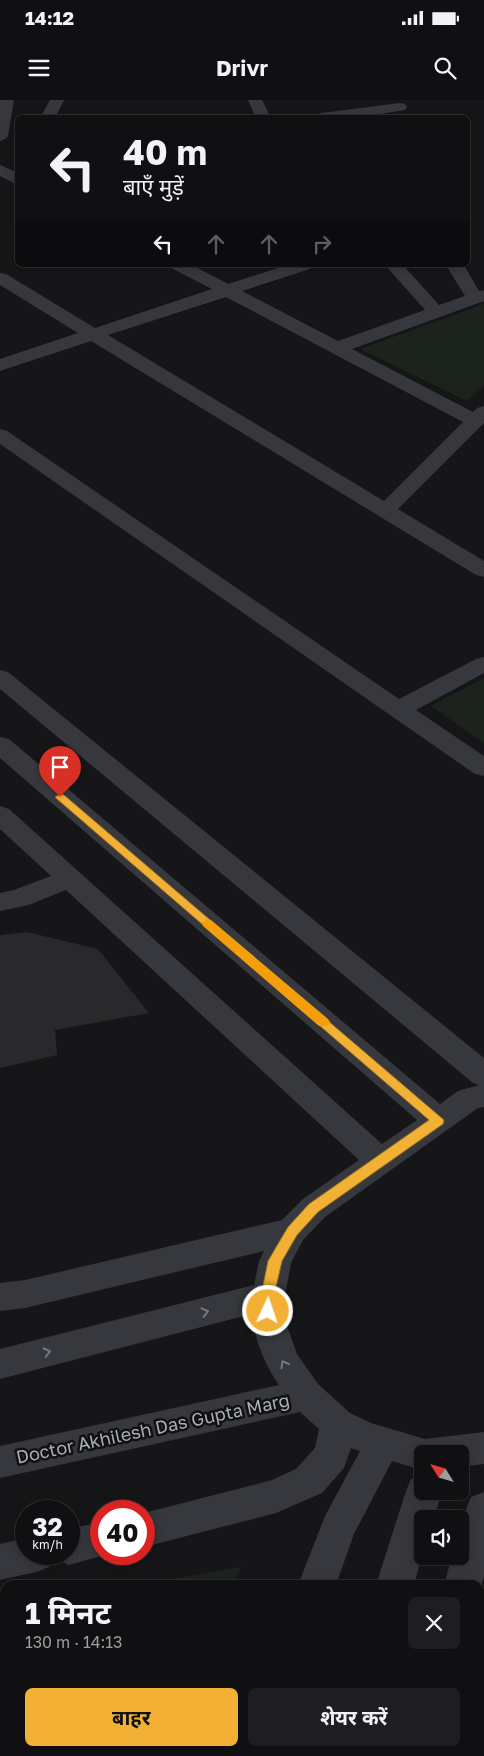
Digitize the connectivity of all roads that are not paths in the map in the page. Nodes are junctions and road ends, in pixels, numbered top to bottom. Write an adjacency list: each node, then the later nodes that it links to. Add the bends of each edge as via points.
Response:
1 (7, 100): 9 (street)
2 (57, 100): 5 (street)
3 (255, 100): 6 (street)
4 (401, 108): 7 (street)
5 (49, 115)
6 (262, 115)
7 (345, 115)
8 (15, 131): 9 (street)
9 (1, 133)
10 (3, 163): 11 (street)
11 (15, 177)
12 (183, 267): 17 (street)
13 (298, 267): 17 (street)
14 (396, 267): 19 (street)
15 (457, 267): 18 (street)
16 (0, 278): 20 (street)
17 (227, 290): 20 (street); 21 (street)
18 (479, 296): 19 (street)
19 (436, 312): 21 (street)
20 (97, 334): 22 (street); 25 (street)
21 (336, 348): 23 (street)
22 (0, 365)
23 (480, 416): 25 (street)
24 (0, 435): 29 (street)
25 (386, 510): 26 (street)
26 (484, 570)
27 (484, 664): 29 (street)
28 (0, 677): 35 (street)
29 (398, 709): 31 (street)
30 (0, 745): 37 (street)
31 (484, 768)
32 (0, 815): 33 (street)
33 (70, 878): 34 (street); 38 (street)
34 (0, 902)
35 (484, 1075)
36 (484, 1095): 37 (street, via 469,1099)
37 (438, 1120): 38 (street)
38 (381, 1161): 39 (street, via 314,1208)
39 (292, 1231): 40 (street, via 275,1261); 41 (street, via 25,1294)
40 (268, 1296): 42 (street, one-way to 40); 43 (street, one-way to 40, via 282,1361 270,1326)
41 (0, 1297)
42 (0, 1364)
43 (306, 1395): 44 (street); 49 (street, Doctor Akhilesh Das Gupta Marg)
44 (338, 1424): 45 (street); 52 (street, via 331,1456 309,1481 276,1496)
45 (383, 1443): 48 (street); 55 (street, via 338,1528)
46 (484, 1448): 47 (street)
47 (469, 1450)
48 (414, 1452)
49 (0, 1462)
50 (421, 1500): 56 (street)
51 (484, 1509): 57 (street)
52 (155, 1527)
53 (15, 1559): 54 (street)
54 (0, 1562)
55 (319, 1580)
56 (397, 1580)
57 (464, 1580)

